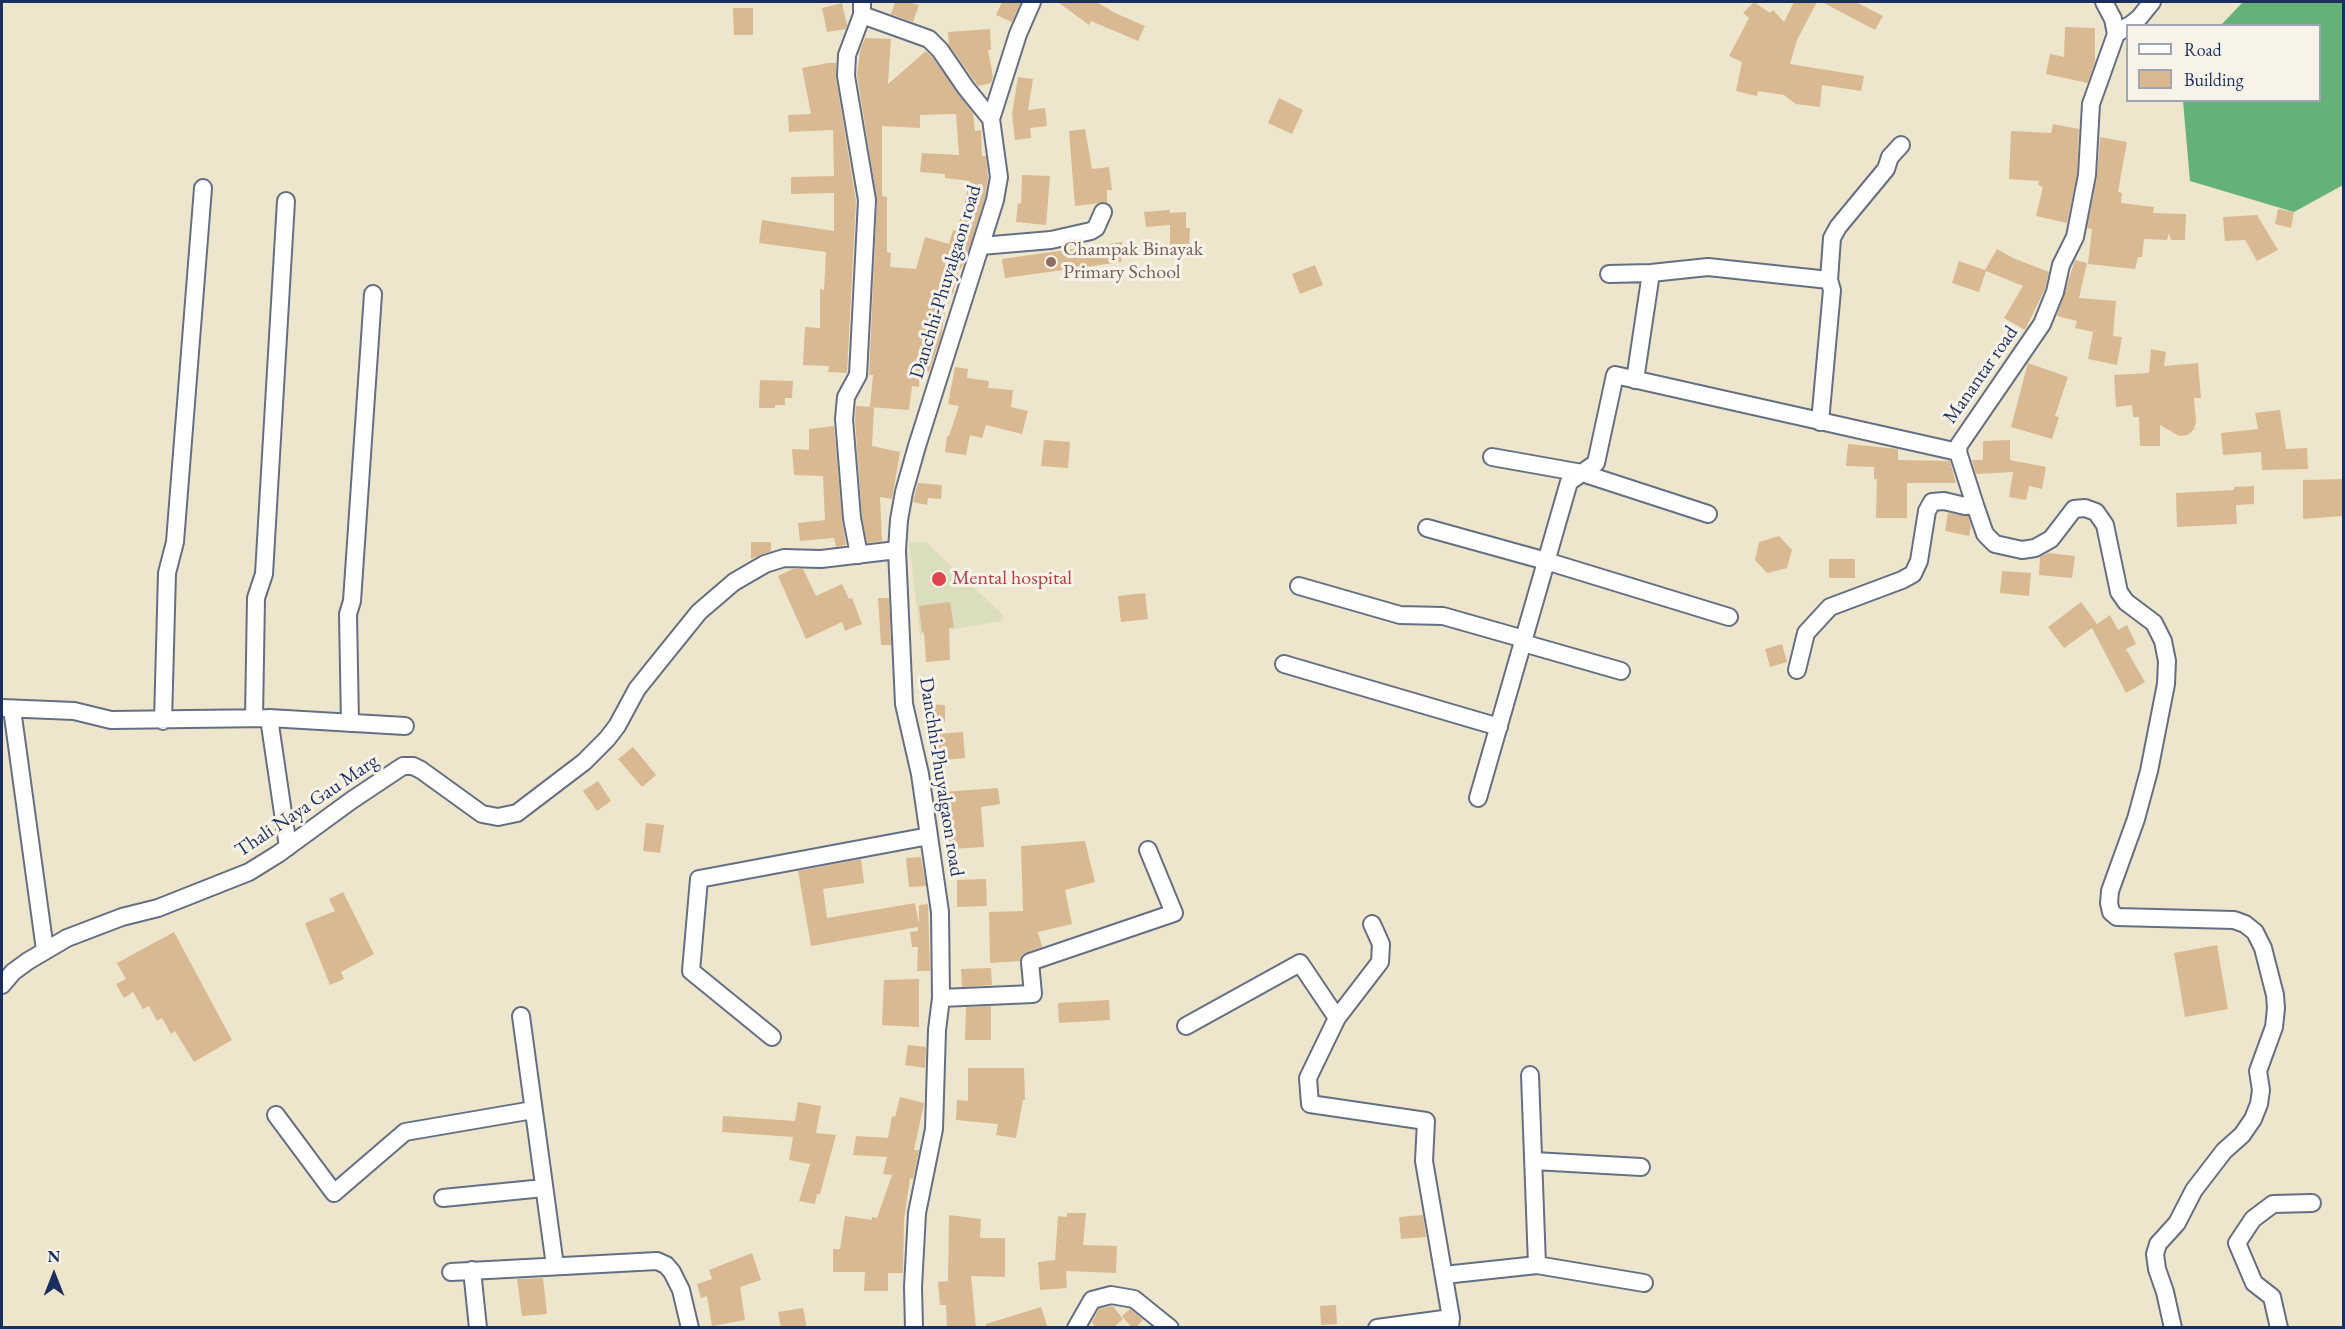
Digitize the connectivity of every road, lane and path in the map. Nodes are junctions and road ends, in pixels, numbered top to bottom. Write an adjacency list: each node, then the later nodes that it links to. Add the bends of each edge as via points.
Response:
1 (1032, 2): 7 (street, Danchhi-Phuyalgaon road)
2 (2104, 2): 6 (street, via 2113,20)
3 (2152, 2): 5 (street)
4 (862, 8): 7 (street, via 929,39); 26 (street, via 847,55 846,76 867,200 858,375 846,397 844,418)
5 (2131, 24)
6 (2124, 29): 19 (street, Manantar road, via 2091,104 2087,175 2075,237 2061,265 2055,292 2042,324 1965,434)
7 (991, 119): 12 (street, Danchhi-Phuyalgaon road, via 999,177)
8 (1901, 145): 15 (street, via 1832,238)
9 (203, 188): 36 (street, via 175,542 167,573)
10 (286, 201): 35 (street, via 264,574 256,598)
11 (1103, 213): 12 (street, via 1096,228 1090,231 1051,240)
12 (981, 246): 25 (street, Danchhi-Phuyalgaon road, via 913,458 904,492)
13 (1651, 273): 14 (street); 15 (street, via 1708,267); 17 (street)
14 (1609, 274)
15 (1829, 280): 18 (street, via 1832,290)
16 (373, 294): 37 (street, via 348,614)
17 (1635, 380): 18 (street); 21 (street, via 1615,375 1596,464)
18 (1820, 422): 19 (street)
19 (1959, 452): 22 (street, Manantar road)
20 (1492, 457): 21 (street)
21 (1582, 473): 23 (street); 27 (street, via 1569,482)
22 (1975, 505): 32 (street, via 1932,502 1913,574 1830,608 1806,633); 73 (street, Manantar road, via 1984,534 1995,544 2022,550 2035,548 2051,538 2074,509 2096,512 2105,525 2119,592 2126,603 2154,623 2167,661 2149,771 2110,891 2111,912 2117,917 2245,924 2255,932 2263,948 2275,995 2274,1027 2258,1071 2261,1090 2253,1119 2194,1190 2177,1223 2158,1244 2157,1269)
23 (1708, 514)
24 (1427, 528): 27 (street)
25 (897, 550): 26 (street, Thali Naya Gau Marg); 41 (street, Danchhi-Phuyalgaon road, via 904,704)
26 (859, 555): 42 (street, Thali Naya Gau Marg, via 784,558 734,582 699,612 652,669 607,739 584,762 517,813 498,817 482,814 421,770 403,766)
27 (1546, 561): 29 (street); 30 (street)
28 (1299, 586): 30 (street, via 1400,615 1443,616)
29 (1729, 617)
30 (1523, 641): 33 (street); 39 (street)
31 (1284, 664): 39 (street)
32 (1797, 670)
33 (1622, 671)
34 (7, 709): 36 (street, via 74,711 111,720); 45 (street)
35 (262, 718): 36 (street); 37 (street); 42 (street)
36 (164, 721)
37 (350, 723): 38 (street)
38 (405, 726)
39 (1498, 727): 40 (street)
40 (1478, 798)
41 (929, 836): 47 (street, Danchhi-Phuyalgaon road, via 940,912); 51 (street, via 699,879 691,971)
42 (288, 847): 45 (street, Thali Naya Gau Marg, via 229,882 87,930)
43 (1148, 850): 47 (street, via 1174,913 1030,962 1033,994)
44 (1371, 924): 49 (street, via 1381,945 1380,962)
45 (45, 950): 46 (street, Thali Naya Gau Marg, via 13,972)
46 (2, 985)
47 (941, 998): 69 (street, Danchhi-Phuyalgaon road, via 934,1129 917,1213)
48 (521, 1016): 53 (street)
49 (1336, 1018): 50 (street, via 1300,963); 64 (street, via 1308,1078 1311,1104 1426,1121 1424,1161)
50 (1186, 1026)
51 (772, 1037)
52 (1530, 1075): 55 (street)
53 (533, 1110): 54 (street, via 405,1132 334,1193); 57 (street)
54 (276, 1115)
55 (1533, 1161): 56 (street); 60 (street)
56 (1641, 1167)
57 (544, 1188): 58 (street); 61 (street)
58 (443, 1198)
59 (2312, 1203): 74 (street, via 2273,1204 2253,1218 2237,1243 2254,1283 2272,1297)
60 (1537, 1265): 64 (street); 65 (street)
61 (555, 1266): 62 (street); 68 (street, via 657,1261 666,1265 681,1290)
62 (472, 1270): 63 (street); 67 (street)
63 (451, 1272)
64 (1444, 1275): 66 (street)
65 (1644, 1283)
66 (1450, 1323): 72 (street)
67 (477, 1328)
68 (690, 1328)
69 (914, 1328)
70 (1076, 1328): 71 (street, via 1092,1300 1111,1295 1134,1299)
71 (1170, 1328)
72 (1377, 1328)
73 (2173, 1328)
74 (2279, 1328)

